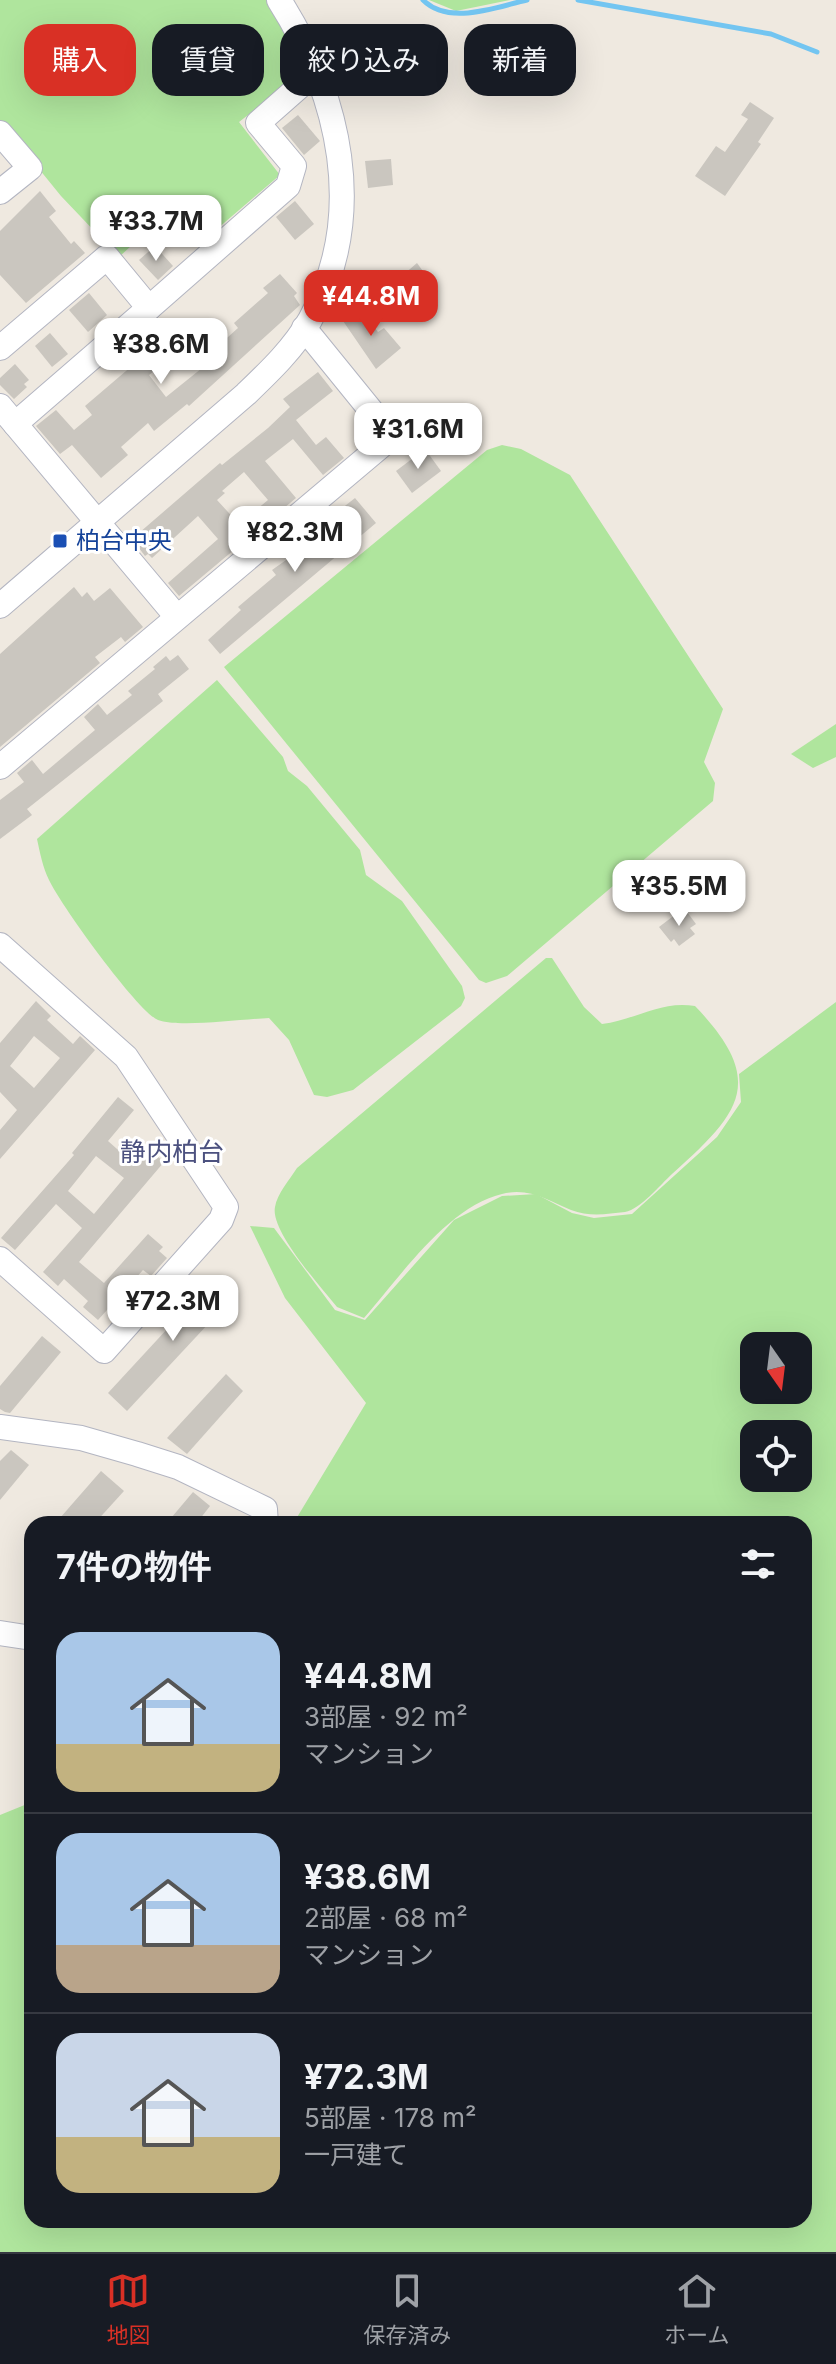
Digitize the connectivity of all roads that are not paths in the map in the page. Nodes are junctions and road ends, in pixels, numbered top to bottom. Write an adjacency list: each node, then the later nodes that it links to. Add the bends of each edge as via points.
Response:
1 (279, 0): 2 (street)
2 (292, 24)
3 (289, 96): 7 (street, via 258,123 294,166 288,186)
4 (325, 96): 8 (street, via 337,130 343,220 331,272)
5 (0, 133): 6 (street, via 30,168)
6 (0, 192)
7 (149, 308): 9 (street, via 107,257); 10 (street)
8 (304, 328): 11 (street, via 283,358 246,394); 13 (street, via 376,413 386,429 382,445)
9 (0, 348)
10 (8, 415): 11 (street)
11 (95, 522): 12 (street); 13 (street)
12 (0, 606)
13 (177, 617): 14 (street)
14 (0, 767)
15 (0, 945): 16 (street, via 126,1057 226,1207 221,1220 104,1351)
16 (0, 1259)
17 (0, 1427): 18 (street, via 81,1438 178,1467 265,1509)
18 (265, 1516)
19 (0, 1633): 20 (street)
20 (24, 1637)

